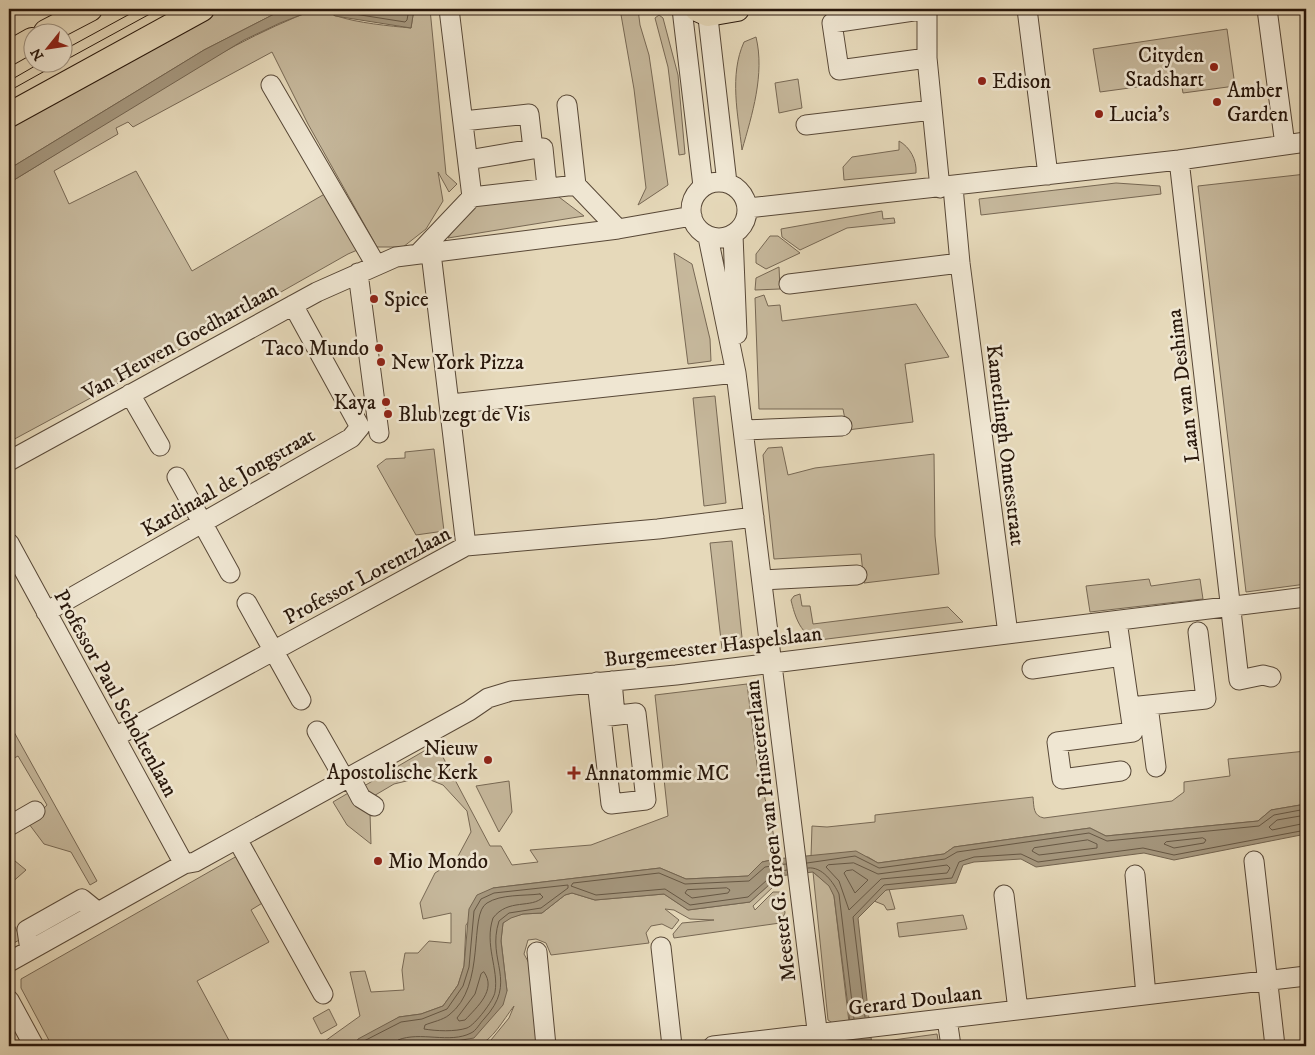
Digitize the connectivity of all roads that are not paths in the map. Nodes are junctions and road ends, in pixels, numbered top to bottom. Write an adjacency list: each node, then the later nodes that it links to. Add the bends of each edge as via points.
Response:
1 (90, 9): 9 (main road)
2 (202, 9): 16 (main road)
3 (449, 9): 17 (street)
4 (682, 9): 27 (street)
5 (737, 9): 8 (main road)
6 (1027, 9): 24 (street)
7 (1267, 9): 20 (street)
8 (704, 11): 25 (street)
9 (65, 22)
10 (22, 46): 11 (main road)
11 (9, 53)
12 (927, 58): 12 (street, via 839,70 832,23 927,9); 15 (street)
13 (271, 85): 38 (street)
14 (567, 105): 26 (street)
15 (932, 110): 18 (street); 29 (street)
16 (9, 115)
17 (463, 121): 21 (street, via 529,114); 22 (street)
18 (806, 125)
19 (1306, 142): 20 (street)
20 (1285, 145): 23 (street)
21 (533, 149): 22 (street); 28 (street, via 543,148)
22 (468, 160): 30 (street)
23 (1179, 160): 24 (street); 60 (street, Laan van Deshima)
24 (1048, 175): 29 (street)
25 (727, 183): 27 (street); 31 (street, via 741,192)
26 (576, 184): 28 (street); 33 (street)
27 (703, 186): 32 (street, via 692,202)
28 (547, 187): 30 (street)
29 (947, 188): 31 (street); 37 (street, Kamerlingh Onnesstraat)
30 (472, 197): 36 (street)
31 (748, 208): 34 (street, via 743,226)
32 (692, 216): 33 (street, Van Heuven Goedhartlaan); 35 (street, via 700,231)
33 (618, 229): 36 (street, Van Heuven Goedhartlaan)
34 (733, 235): 35 (street, via 721,239); 42 (street, Meester G. Groen van Prinstererlaan, via 738,338)
35 (708, 237): 42 (street, Meester G. Groen van Prinstererlaan)
36 (424, 253): 38 (street, Van Heuven Goedhartlaan, via 396,257); 44 (street)
37 (960, 263): 40 (street); 64 (street, Kamerlingh Onnesstraat)
38 (376, 265): 39 (street, Van Heuven Goedhartlaan)
39 (358, 274): 41 (street, Van Heuven Goedhartlaan); 47 (street)
40 (789, 284)
41 (293, 305): 43 (street, Van Heuven Goedhartlaan); 52 (street, Kardinaal de Jongstraat, via 360,427 350,438)
42 (736, 373): 44 (street); 46 (street, Meester G. Groen van Prinstererlaan)
43 (130, 394): 48 (street); 49 (street, Van Heuven Goedhartlaan)
44 (450, 404): 54 (street)
45 (842, 426): 46 (street)
46 (743, 430): 51 (street, Meester G. Groen van Prinstererlaan)
47 (379, 433)
48 (160, 446)
49 (9, 461)
50 (177, 477): 52 (street)
51 (754, 517): 54 (street, Professor Lorentzlaan); 57 (street, Meester G. Groen van Prinstererlaan)
52 (202, 523): 55 (street); 61 (street, Kardinaal de Jongstraat)
53 (9, 543): 61 (street, Professor Paul Scholtenlaan)
54 (466, 546): 65 (street, Professor Lorentzlaan)
55 (230, 573)
56 (857, 575): 57 (street)
57 (762, 580): 67 (street, Meester G. Groen van Prinstererlaan)
58 (1306, 598): 60 (street, Burgemeester Haspelslaan)
59 (246, 603): 65 (street)
60 (1230, 607): 62 (street, Burgemeester Haspelslaan); 69 (street, Laan van Deshima, via 1239,680 1263,675)
61 (46, 612): 75 (street, Professor Paul Scholtenlaan)
62 (1117, 621): 64 (street, Burgemeester Haspelslaan); 66 (street)
63 (1198, 632): 72 (street, via 1206,699)
64 (1008, 634): 67 (street, Burgemeester Haspelslaan)
65 (273, 651): 71 (street); 75 (street, Professor Lorentzlaan)
66 (1122, 656): 68 (street); 72 (street)
67 (772, 661): 70 (street, Burgemeester Haspelslaan); 97 (street, Meester G. Groen van Prinstererlaan)
68 (1032, 669)
69 (1272, 677)
70 (605, 681): 73 (street); 78 (street, Burgemeester Haspelslaan, via 511,691 488,698)
71 (300, 700)
72 (1139, 707): 76 (street); 77 (street, via 1133,732 1057,742 1062,779)
73 (608, 716)
74 (318, 730): 78 (street)
75 (115, 737): 84 (street, Professor Paul Scholtenlaan)
76 (1156, 767)
77 (1121, 771)
78 (348, 778): 79 (street, via 361,798); 82 (street, Burgemeester Haspelslaan)
79 (374, 806)
80 (35, 811): 81 (street)
81 (9, 826)
82 (236, 839): 84 (street, Burgemeester Haspelslaan, via 195,862); 92 (street)
83 (1254, 861): 91 (street)
84 (184, 864): 89 (street, Burgemeester Haspelslaan)
85 (1135, 875): 93 (street)
86 (1004, 895): 95 (street)
87 (661, 946): 100 (street)
88 (537, 952): 99 (street)
89 (9, 962)
90 (1306, 976): 91 (street, Gerard Doulaan)
91 (1266, 981): 93 (street, Gerard Doulaan); 103 (street)
92 (323, 994)
93 (1146, 995): 95 (street, Gerard Doulaan)
94 (9, 1000): 98 (street)
95 (1018, 1010): 96 (street, Gerard Doulaan)
96 (947, 1018): 97 (street, Gerard Doulaan, via 837,1032); 102 (street)
97 (818, 1040): 101 (street, Gerard Doulaan)
98 (34, 1046)
99 (546, 1046)
100 (672, 1046)
101 (713, 1046)
102 (951, 1046)
103 (1275, 1046)

